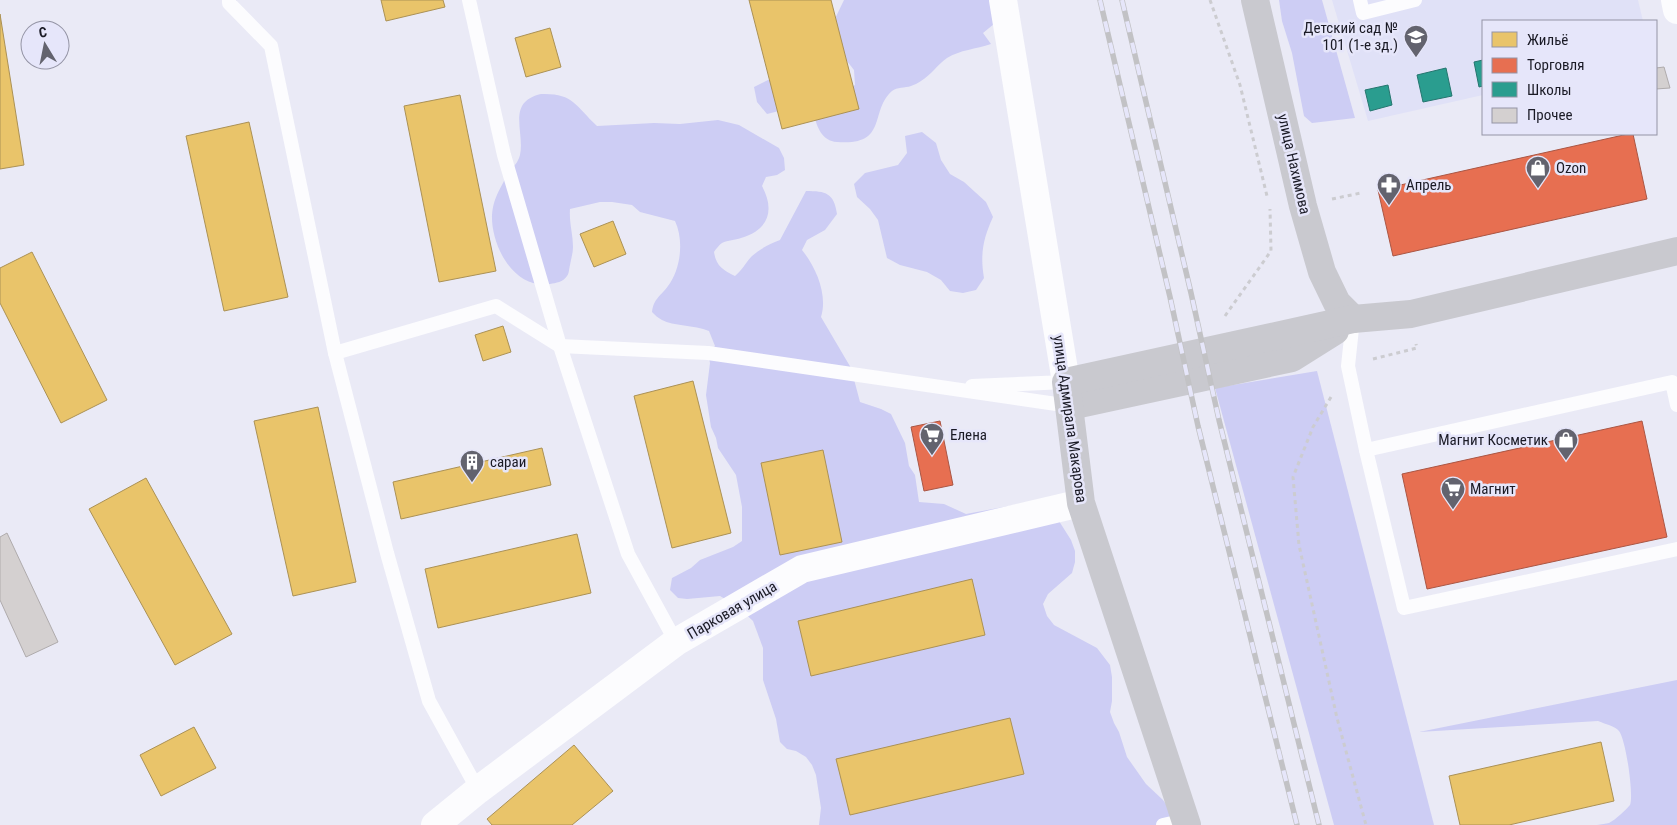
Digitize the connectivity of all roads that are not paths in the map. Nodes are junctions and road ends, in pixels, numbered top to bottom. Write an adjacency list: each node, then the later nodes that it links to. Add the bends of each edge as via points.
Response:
1 (228, 0): 12 (lane, via 271,46)
2 (469, 0): 11 (lane, via 504,155)
3 (1003, 0): 14 (street, улица Адмирала Макарова)
4 (1255, 0): 10 (street, улица Нахимова, via 1303,206 1322,272 1338,303)
5 (1360, 0): 6 (lane, via 1363,13)
6 (1415, 0)
7 (1675, 0): 8 (street)
8 (1677, 10)
9 (1677, 252): 10 (street, via 1411,314)
10 (1353, 319): 14 (street); 16 (lane, via 1348,366)
11 (560, 346): 12 (lane, via 496,306); 13 (lane, via 708,352); 19 (lane, via 628,554)
12 (335, 353): 20 (lane, via 429,701)
13 (939, 388): 14 (lane); 14 (lane)
14 (1068, 394): 17 (street, улица Адмирала Макарова)
15 (1677, 405): 16 (lane, via 1672,382)
16 (1366, 450): 18 (lane, via 1404,608)
17 (1081, 503): 19 (street, Парковая улица, via 802,569); 21 (street, улица Адмирала Макарова)
18 (1677, 549)
19 (676, 642): 20 (street, Парковая улица)
20 (478, 790): 22 (street, Парковая улица)
21 (1178, 823)
22 (435, 825)

